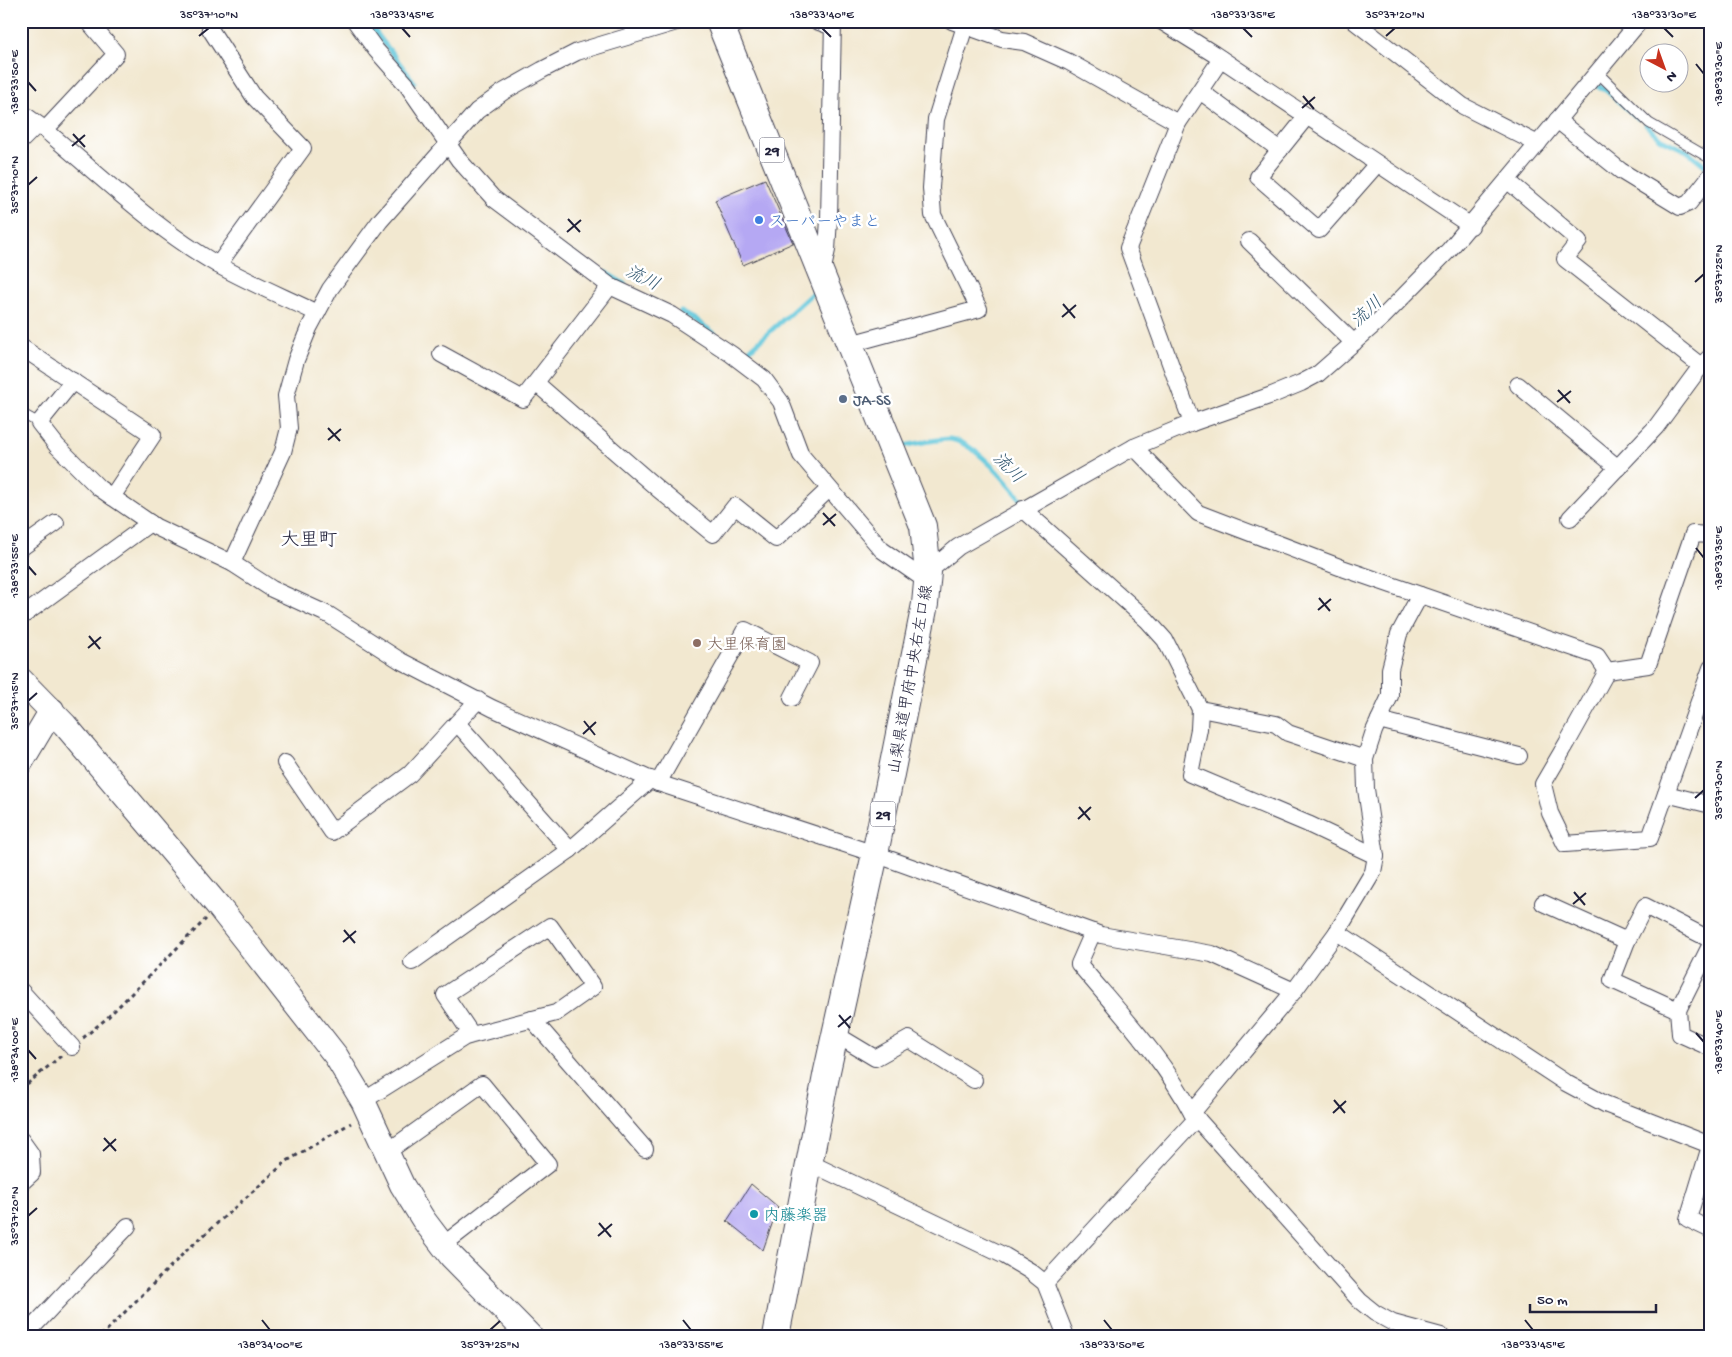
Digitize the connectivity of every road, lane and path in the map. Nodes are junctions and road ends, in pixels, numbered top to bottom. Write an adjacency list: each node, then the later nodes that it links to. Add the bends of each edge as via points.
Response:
1 (88, 21): 19 (street, via 116,54)
2 (355, 21): 21 (street, via 407,85)
3 (680, 21): 21 (street, via 577,52 542,70 477,111)
4 (816, 21): 9 (street)
5 (1161, 21): 12 (street)
6 (1354, 21): 22 (street, via 1463,106)
7 (1640, 21): 13 (street)
8 (729, 24): 31 (main road, 山梨県道甲府中央右左口線 / 29)
9 (833, 24): 31 (street, via 829,219)
10 (958, 24): 18 (street, via 1002,39 1024,42 1069,62); 34 (street, via 936,119 931,188 933,215 979,309)
11 (210, 29): 30 (street, via 254,97 303,148)
12 (1221, 59): 14 (street); 16 (street)
13 (1597, 72): 17 (street); 24 (lane, via 1649,123)
14 (1200, 90): 18 (street); 23 (street)
15 (21, 112): 19 (street)
16 (1306, 116): 23 (street); 25 (street)
17 (1558, 120): 22 (street); 26 (street, via 1621,171 1680,207 1689,203)
18 (1178, 123): 44 (street, via 1128,248)
19 (41, 128): 20 (street); 30 (street, via 137,209)
20 (21, 141)
21 (447, 144): 32 (street, via 492,198); 33 (street, via 380,221 330,289)
22 (1538, 144): 27 (street)
23 (1280, 150): 25 (street, via 1258,176 1319,230)
24 (1711, 159)
25 (1377, 164): 28 (street)
26 (1711, 175)
27 (1508, 181): 28 (street); 38 (street, via 1579,241 1565,259)
28 (1470, 226): 35 (street)
29 (1249, 241): 35 (street)
30 (218, 265): 33 (street)
31 (823, 276): 34 (main road, 山梨県道甲府中央右左口線 / 29, via 834,303)
32 (610, 286): 40 (street); 47 (street, via 672,314 764,380 781,402 801,455)
33 (317, 313): 55 (street, via 296,360 286,396 289,428 283,452)
34 (858, 342): 56 (main road, 山梨県道甲府中央右左口線 / 29, via 923,526)
35 (1354, 343): 44 (street, via 1318,374 1301,383)
36 (21, 347): 39 (street)
37 (442, 354): 40 (street, via 523,399)
38 (1706, 361): 46 (street, via 1656,427)
39 (73, 381): 43 (street); 48 (street, via 153,435)
40 (536, 383): 47 (street, via 713,534 735,506 776,539)
41 (1518, 385): 46 (street)
42 (21, 413): 43 (lane)
43 (39, 423): 48 (street, via 64,453)
44 (1192, 423): 45 (street)
45 (1134, 448): 49 (street); 57 (street, via 1198,513)
46 (1618, 468): 50 (street)
47 (829, 489): 56 (street, via 882,550)
48 (112, 497): 52 (street)
49 (1023, 509): 56 (street, via 958,547); 64 (street, via 1165,640)
50 (1570, 518)
51 (56, 523): 54 (street)
52 (150, 523): 55 (street); 58 (street)
53 (1711, 535): 60 (street, via 1694,534 1648,665)
54 (21, 548)
55 (232, 563): 63 (street, via 272,589 329,615 401,662)
56 (928, 577): 76 (main road, 山梨県道甲府中央右左口線 / 29, via 918,643)
57 (1420, 595): 60 (street, via 1597,656); 66 (street, via 1399,634 1390,669 1390,696)
58 (21, 617)
59 (1711, 668): 73 (street)
60 (1607, 671): 73 (street, via 1542,784 1550,813 1566,844 1650,838)
61 (21, 680): 65 (street)
62 (792, 698): 72 (street, via 810,663 745,630)
63 (478, 700): 67 (street); 72 (street)
64 (1200, 709): 69 (street, via 1276,724 1288,733); 77 (street, via 1190,774)
65 (52, 710): 70 (street); 79 (street)
66 (1379, 720): 68 (street); 69 (street)
67 (457, 723): 71 (street, via 410,774 332,832); 75 (street)
68 (1519, 756)
69 (1365, 759): 77 (street)
70 (21, 762)
71 (285, 763)
72 (654, 780): 75 (street); 76 (street)
73 (1666, 794): 74 (street)
74 (1711, 806)
75 (570, 850): 84 (street)
76 (875, 854): 80 (street); 89 (main road, 山梨県道甲府中央右左口線 / 29)
77 (1376, 856): 81 (street, via 1374,872)
78 (1543, 904): 82 (street)
79 (219, 907): 91 (path, via 107,1018); 95 (street, via 336,1056)
80 (1092, 932): 86 (street, via 1212,954); 96 (street, via 1079,964 1158,1059)
81 (1337, 932): 86 (street); 98 (street, via 1566,1083 1605,1104)
82 (1627, 941): 83 (street, via 1645,906); 87 (street, via 1612,980)
83 (1711, 942): 87 (street)
84 (412, 962)
85 (21, 991): 91 (street)
86 (1294, 992): 96 (street)
87 (1678, 1010): 92 (street, via 1680,1034)
88 (532, 1020): 90 (street); 90 (street, via 556,1013 593,987 550,926 445,995); 99 (street)
89 (835, 1034): 93 (street, via 875,1058 909,1040); 101 (main road, 山梨県道甲府中央右左口線 / 29)
90 (472, 1036): 95 (street, via 465,1037)
91 (72, 1047): 94 (path)
92 (1711, 1048)
93 (974, 1080)
94 (21, 1089)
95 (366, 1107): 100 (street); 109 (path, via 287,1161 186,1251)
96 (1194, 1116): 106 (street); 112 (street, via 1360,1300 1393,1322)
97 (21, 1140): 102 (street, via 31,1154 32,1173)
98 (1710, 1144): 104 (street, via 1688,1219)
99 (645, 1149)
100 (387, 1152): 105 (street, via 402,1185); 105 (street, via 482,1084 548,1164)
101 (810, 1163): 106 (street, via 1005,1256); 110 (main road, 山梨県道甲府中央右左口線 / 29)
102 (21, 1183)
103 (128, 1226): 107 (street)
104 (1711, 1230)
105 (443, 1245): 108 (street)
106 (1045, 1283): 111 (street)
107 (29, 1331)
108 (528, 1335)
109 (101, 1336)
110 (776, 1336)
111 (1066, 1336)
112 (1441, 1336)

